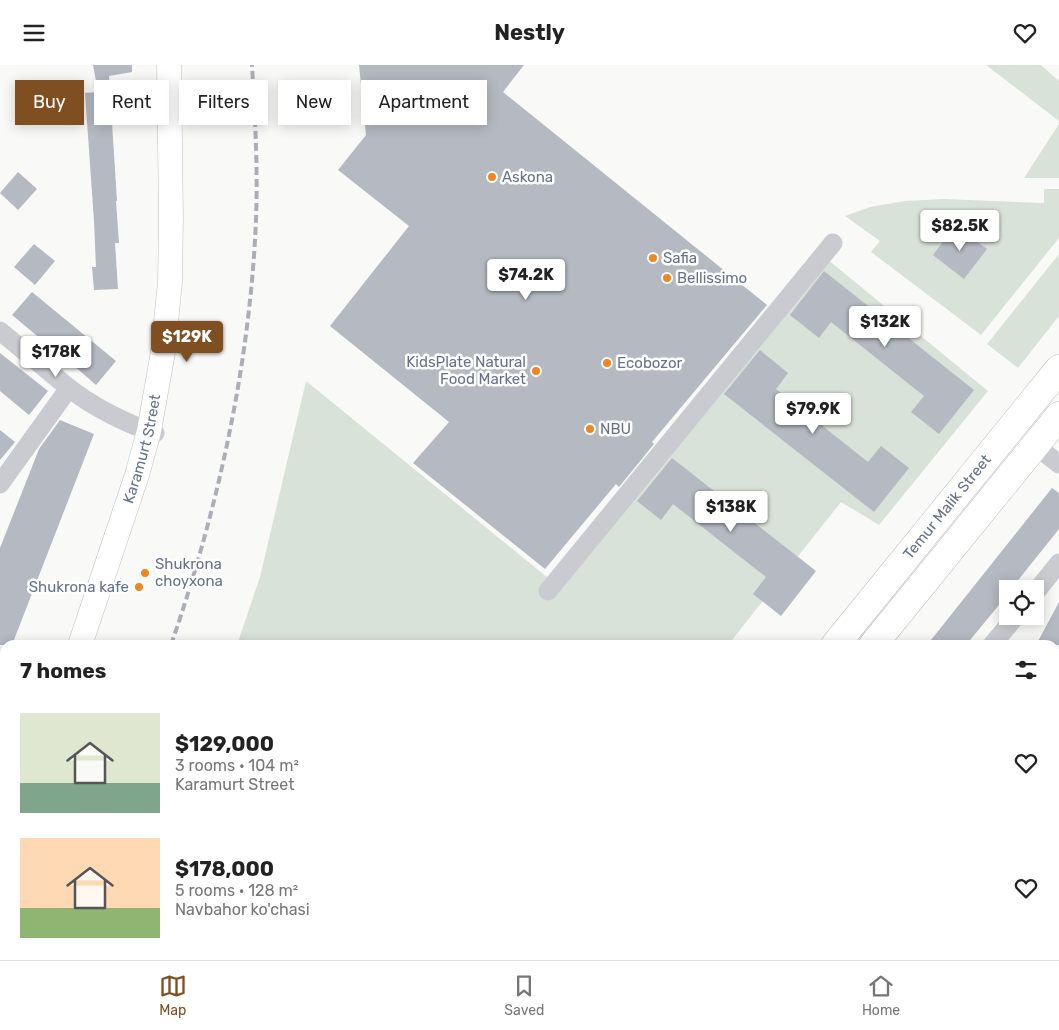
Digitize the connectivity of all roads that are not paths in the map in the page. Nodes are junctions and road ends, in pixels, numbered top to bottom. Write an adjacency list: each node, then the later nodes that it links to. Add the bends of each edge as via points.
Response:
1 (169, 65): 8 (main road, Karamurt Street, via 170,282)
2 (176, 65): 8 (main road, Karamurt Street, via 176,282 172,333)
3 (833, 243): 14 (street)
4 (0, 331): 6 (street)
5 (1059, 369): 18 (highway, Temur Malik Street)
6 (69, 388): 8 (street, via 80,397); 11 (street)
7 (1059, 416): 9 (highway, Temur Malik Street)
8 (152, 432): 16 (main road, Karamurt Street); 17 (main road, Karamurt Street, via 131,518)
9 (1035, 445): 10 (street); 19 (highway, Temur Malik Street)
10 (1059, 464)
11 (0, 483)
12 (1059, 563): 13 (street)
13 (1044, 582)
14 (548, 591)
15 (1009, 625): 20 (street)
16 (82, 640)
17 (89, 640)
18 (839, 640)
19 (885, 640)
20 (996, 640)

